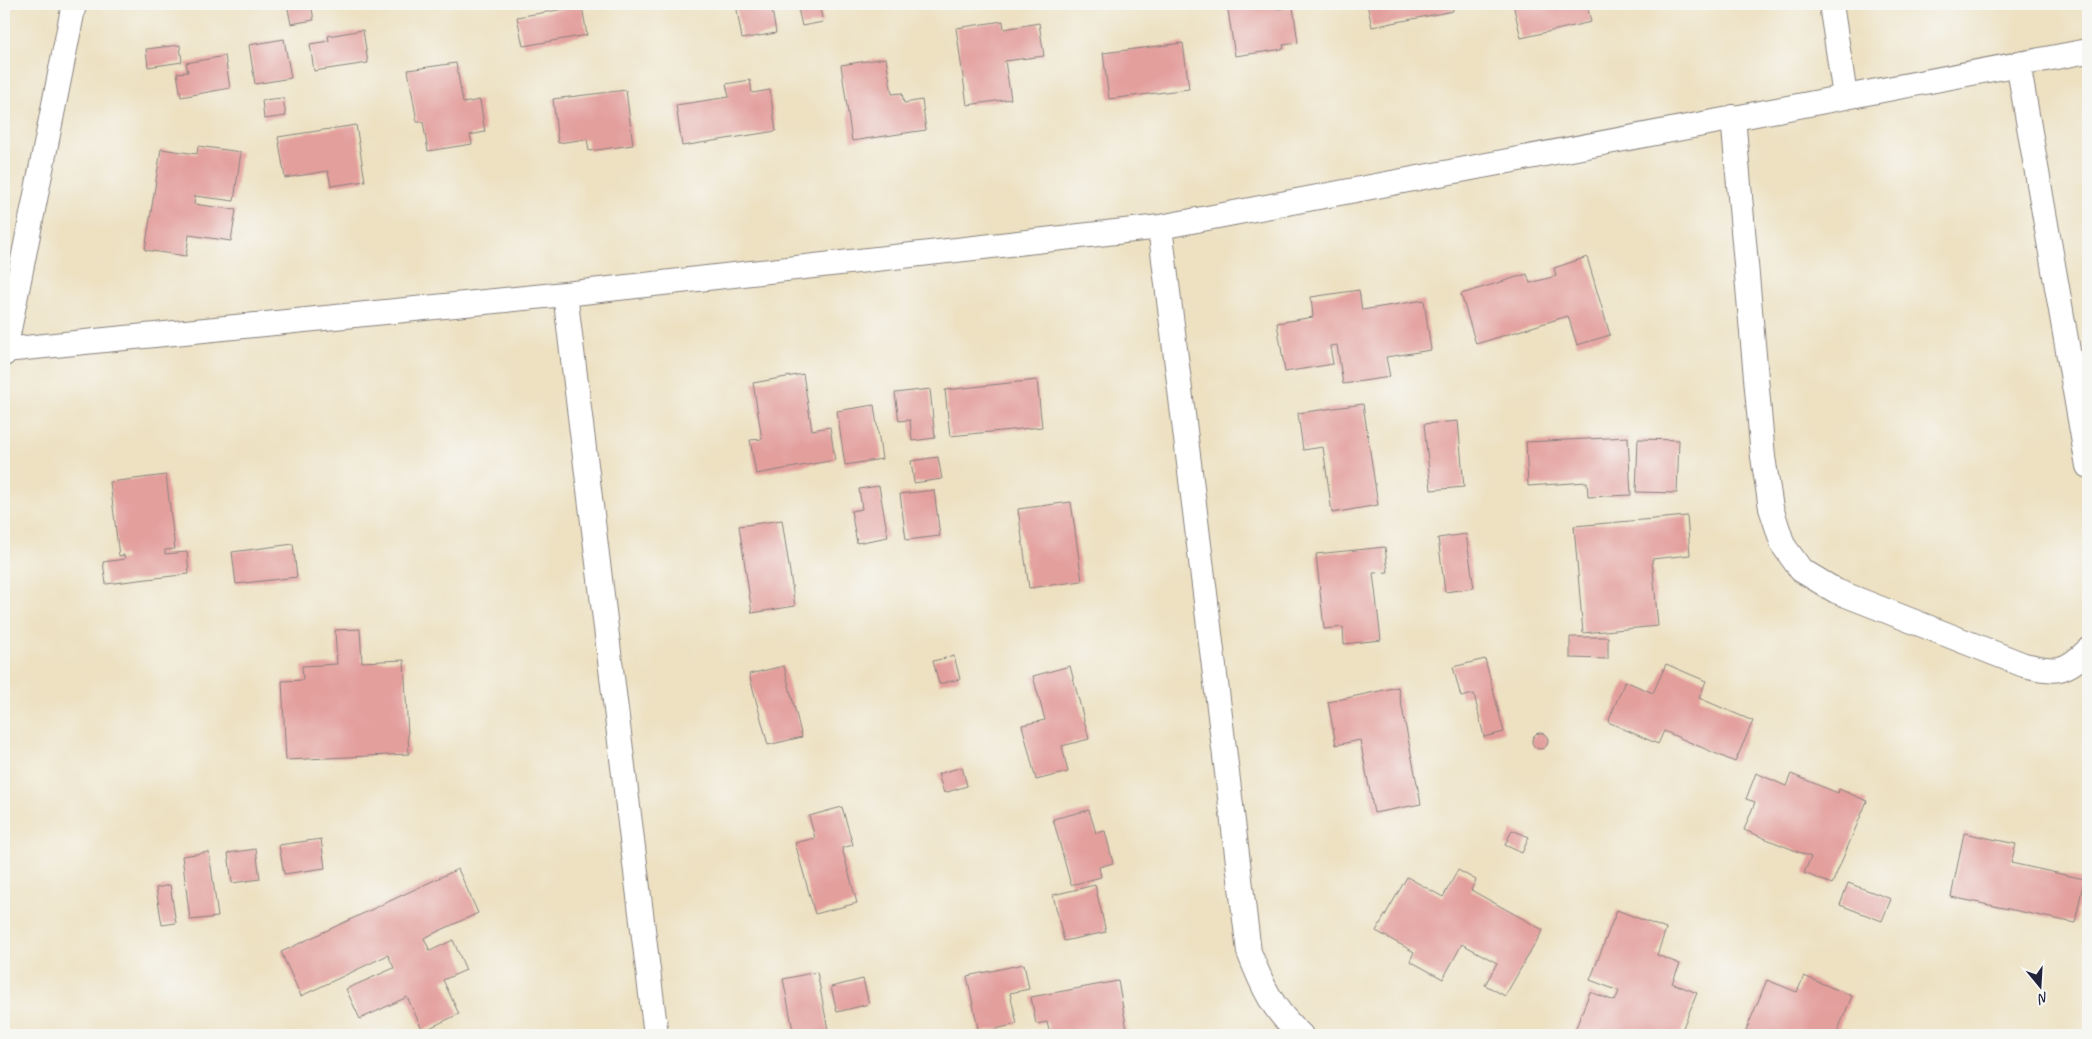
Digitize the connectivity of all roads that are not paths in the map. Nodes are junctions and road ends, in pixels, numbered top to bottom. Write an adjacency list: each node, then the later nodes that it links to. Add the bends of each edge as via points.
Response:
1 (74, 4): 9 (street)
2 (1831, 4): 5 (street)
3 (2088, 51): 4 (street)
4 (2018, 63): 5 (street); 10 (street)
5 (1845, 96): 6 (street)
6 (1733, 117): 7 (street); 11 (street, via 1763,457 1771,508 1783,545 1801,570 1836,591 2024,665 2054,672 2076,662)
7 (1160, 227): 8 (street); 13 (street, via 1249,952 1264,989 1283,1020)
8 (565, 294): 9 (street); 12 (street)
9 (4, 352)
10 (2088, 466)
11 (2088, 650)
12 (656, 1035)
13 (1301, 1035)

